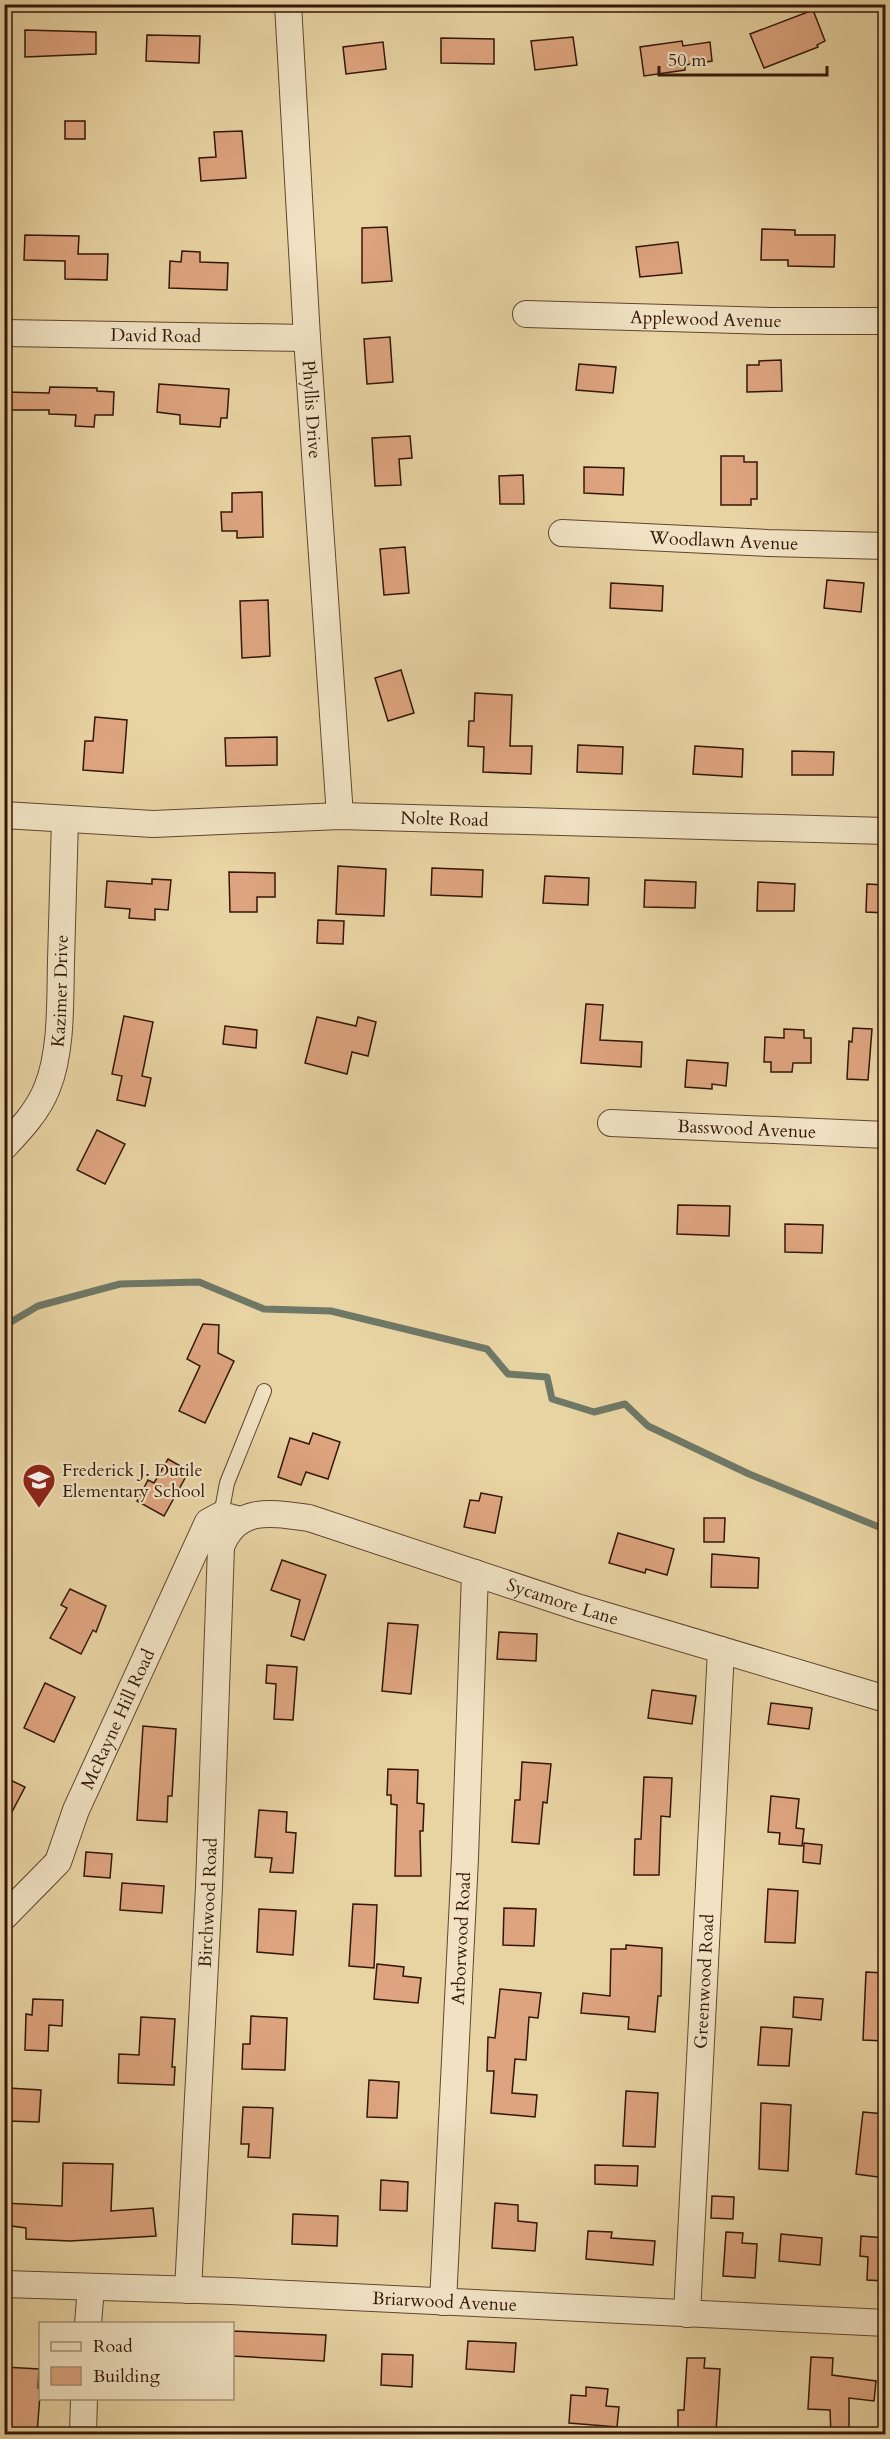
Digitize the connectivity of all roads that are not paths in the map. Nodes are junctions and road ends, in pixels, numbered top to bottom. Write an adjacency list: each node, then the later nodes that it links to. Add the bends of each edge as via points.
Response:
1 (288, 4): 5 (street, Phyllis Drive)
2 (526, 314): 3 (street, Applewood Avenue)
3 (885, 321)
4 (4, 333): 5 (street, David Road)
5 (307, 338): 9 (street, Phyllis Drive)
6 (562, 533): 7 (street, Woodlawn Avenue)
7 (885, 546)
8 (4, 815): 10 (street, Nolte Road)
9 (339, 816): 10 (street, Nolte Road, via 186,824); 11 (street, Nolte Road)
10 (66, 819): 14 (street, Kazimer Drive, via 54,1062 41,1100)
11 (885, 831)
12 (610, 1123): 13 (street, Basswood Avenue)
13 (885, 1135)
14 (4, 1147)
15 (264, 1392): 16 (lane, via 227,1483)
16 (231, 1518): 17 (street, Sycamore Lane, via 265,1512 309,1518); 20 (street, McRayne Hill Road, via 208,1522 76,1810 58,1862); 23 (street, Birchwood Road, via 221,1547 209,1887)
17 (475, 1573): 18 (street, Sycamore Lane); 24 (street, Arborwood Road)
18 (721, 1650): 19 (street, Sycamore Lane); 25 (street, Greenwood Road)
19 (885, 1699)
20 (4, 1917)
21 (4, 2284): 22 (street, Briarwood Avenue)
22 (91, 2287): 23 (street, Briarwood Avenue); 26 (street)
23 (188, 2290): 24 (street, Briarwood Avenue)
24 (443, 2302): 25 (street, Briarwood Avenue)
25 (687, 2314): 27 (street, Briarwood Avenue)
26 (88, 2322)
27 (885, 2323)
28 (84, 2400): 29 (street)
29 (83, 2434)

